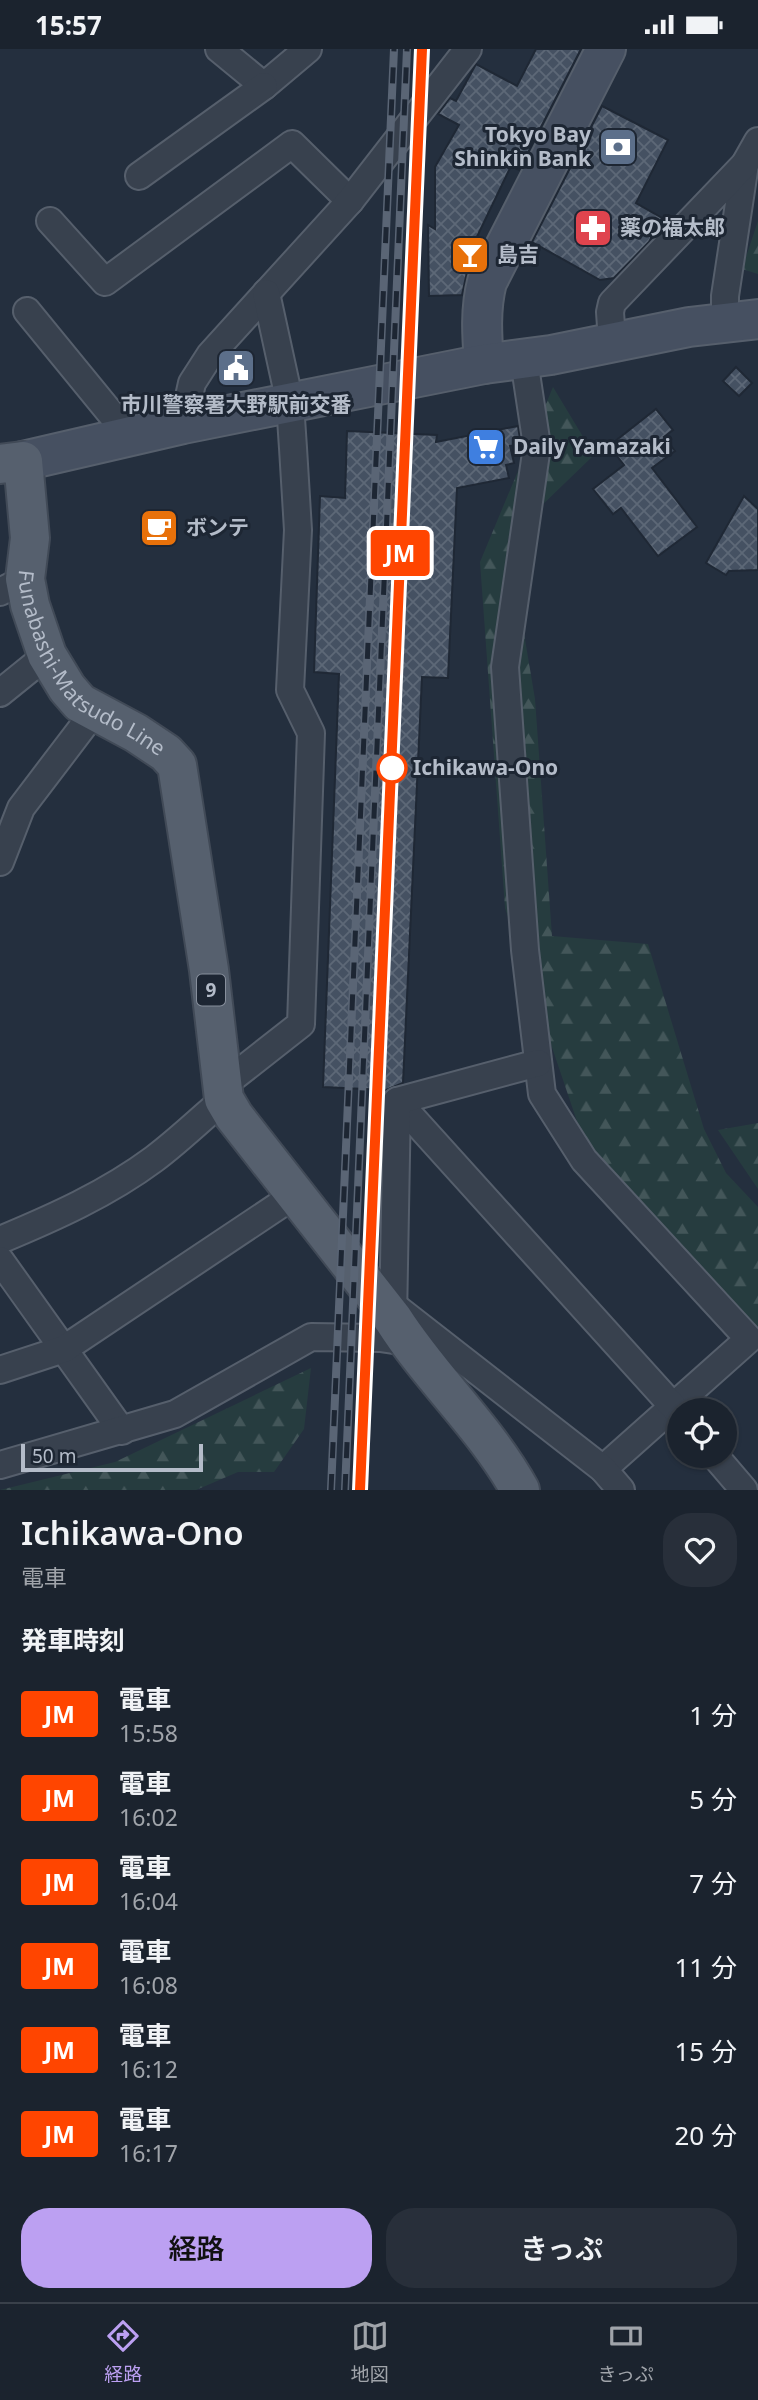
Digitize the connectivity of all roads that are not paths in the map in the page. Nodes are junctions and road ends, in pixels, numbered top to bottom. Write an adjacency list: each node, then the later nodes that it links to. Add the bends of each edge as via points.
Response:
1 (219, 49): 5 (street)
2 (308, 49): 5 (street)
3 (468, 49): 9 (street)
4 (606, 49): 16 (street, via 487,282)
5 (264, 86): 8 (street)
6 (758, 141): 7 (street)
7 (745, 164): 13 (street, via 725,296); 14 (street, via 612,303)
8 (139, 176)
9 (350, 201): 10 (street, via 292,144 105,282); 11 (street)
10 (50, 221)
11 (267, 293): 17 (street); 18 (street, via 210,355 192,383)
12 (27, 311): 19 (street)
13 (741, 321): 14 (street)
14 (612, 341): 15 (street)
15 (524, 360): 16 (street); 27 (street, via 537,446 505,667 524,950)
16 (484, 364): 17 (street)
17 (290, 403): 18 (street); 28 (street, via 298,530 290,690 311,733 301,1024)
18 (183, 424): 19 (street)
19 (130, 437): 20 (street)
20 (12, 463): 21 (main road, Funabashi-Matsudo Line / 9, via 30,538)
21 (13, 586): 22 (main road, Funabashi-Matsudo Line / 9, via 30,605)
22 (47, 655): 23 (street); 24 (main road, Funabashi-Matsudo Line / 9, via 66,688)
23 (0, 693)
24 (94, 712): 25 (street); 28 (main road, Funabashi-Matsudo Line / 9, via 146,739 177,765)
25 (10, 813): 26 (street)
26 (0, 862)
27 (538, 1063): 29 (street); 34 (street, via 542,1094 584,1160)
28 (223, 1092): 30 (main road); 31 (street, via 155,1158 115,1186)
29 (397, 1101): 33 (street); 38 (street)
30 (296, 1195): 33 (main road); 35 (street)
31 (0, 1240)
32 (0, 1260): 35 (street)
33 (397, 1322): 40 (street, via 380,1338 311,1337 175,1414); 43 (street); 44 (main road)
34 (753, 1343): 37 (street)
35 (64, 1349): 36 (street); 40 (street)
36 (0, 1370)
37 (690, 1398)
38 (667, 1400)
39 (667, 1417): 43 (street)
40 (122, 1431): 41 (street)
41 (0, 1465)
42 (725, 1468): 46 (street)
43 (603, 1469): 45 (street)
44 (520, 1490)
45 (621, 1490)
46 (744, 1490)

